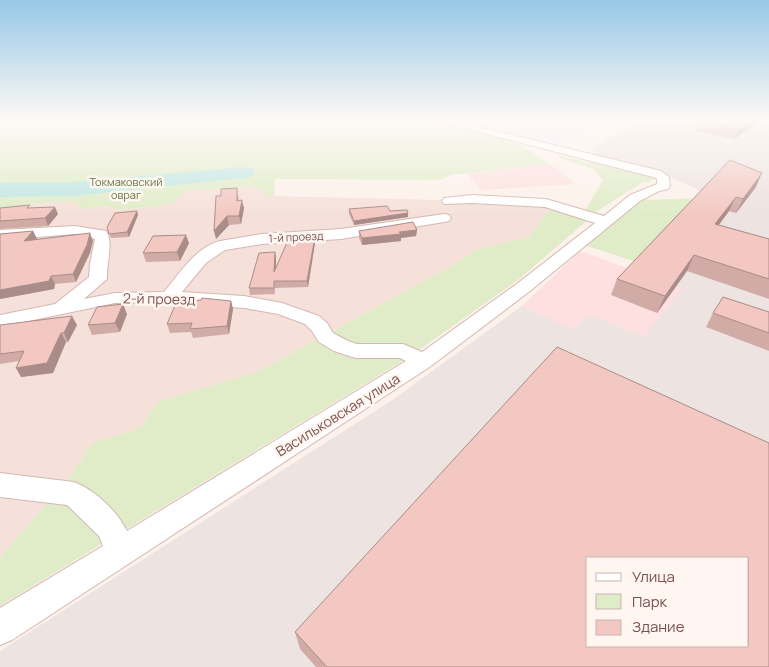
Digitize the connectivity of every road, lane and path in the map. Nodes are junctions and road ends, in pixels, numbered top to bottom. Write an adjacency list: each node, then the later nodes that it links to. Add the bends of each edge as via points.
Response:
1 (568, 152): 4 (street, Васильковская улица, via 663,177 664,186 635,198)
2 (449, 201): 4 (street, via 546,202)
3 (444, 218): 6 (street, 1-й проезд, via 341,234 262,239 220,246 200,260)
4 (605, 221): 9 (street, Васильковская улица, via 524,287)
5 (0, 235): 7 (street, via 75,230 101,234 98,279)
6 (169, 297): 7 (street, 2-й проезд, via 115,298); 9 (street, 2-й проезд, via 282,308 312,320 326,337 340,346 356,351 403,351)
7 (62, 309): 8 (street, 2-й проезд)
8 (0, 321)
9 (422, 361): 11 (street, Васильковская улица)
10 (0, 485): 11 (street, via 74,494 109,526)
11 (122, 552): 12 (street, Васильковская улица)
12 (0, 628)

